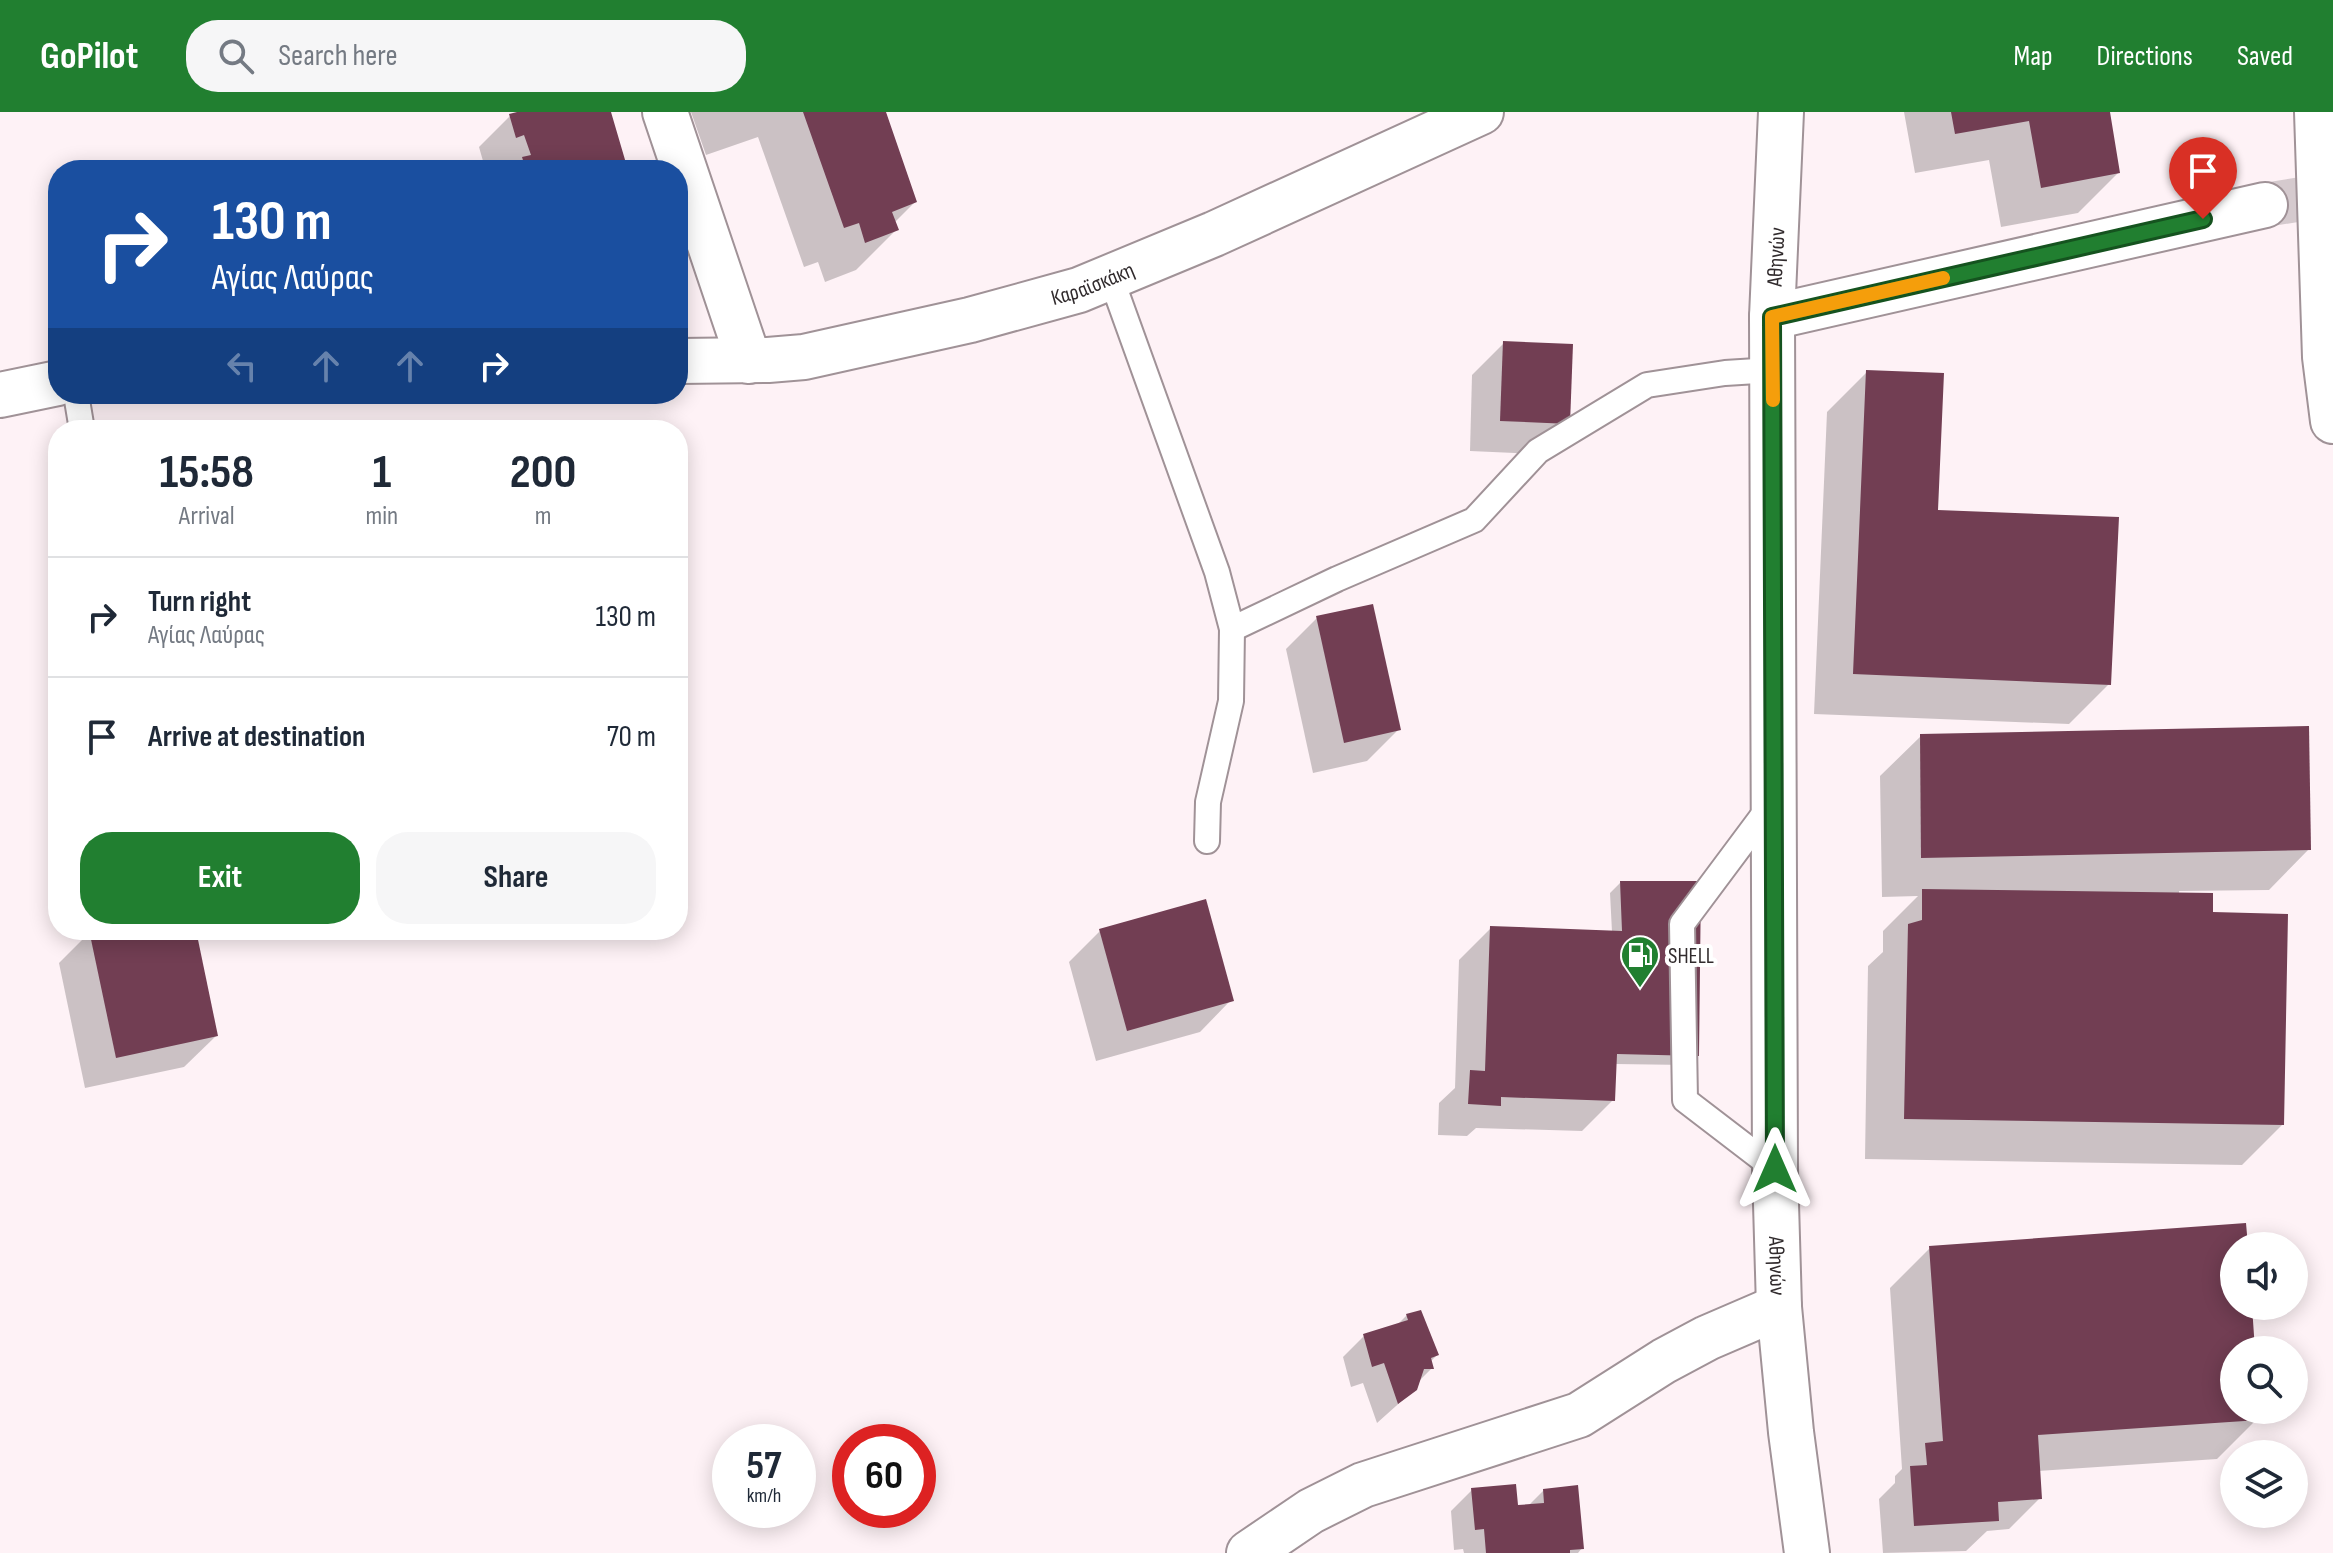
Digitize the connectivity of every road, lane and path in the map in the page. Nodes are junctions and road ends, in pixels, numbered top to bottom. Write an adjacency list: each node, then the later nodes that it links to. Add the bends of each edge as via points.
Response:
1 (665, 112): 5 (main road)
2 (1481, 112): 9 (main road, Καραϊσκάκη)
3 (1781, 112): 10 (main road, Αθηνών)
4 (2318, 112): 6 (main road); 16 (main road, via 2325,357)
5 (681, 160)
6 (2333, 174)
7 (688, 180): 12 (main road)
8 (2265, 205): 10 (main road)
9 (1111, 278): 12 (main road, Καραϊσκάκη, via 970,320 804,357); 17 (lane, via 1217,572)
10 (1772, 317): 13 (main road, Αθηνών)
11 (688, 361): 12 (main road, Καραϊσκάκη)
12 (749, 361)
13 (1773, 370): 17 (lane, via 1647,385 1538,451 1474,520); 18 (main road, Αθηνών)
14 (48, 385): 15 (main road)
15 (0, 395)
16 (2333, 421)
17 (1232, 629): 19 (lane, via 1231,701 1208,802)
18 (1773, 801): 20 (main road, Αθηνών); 20 (lane, via 1682,924 1685,1100)
19 (1207, 841)
20 (1775, 1169): 21 (main road, Αθηνών)
21 (1779, 1307): 22 (main road, via 1664,1361 1579,1415 1363,1485 1311,1511); 23 (main road, Αθηνών)
22 (1249, 1553)
23 (1807, 1553)

